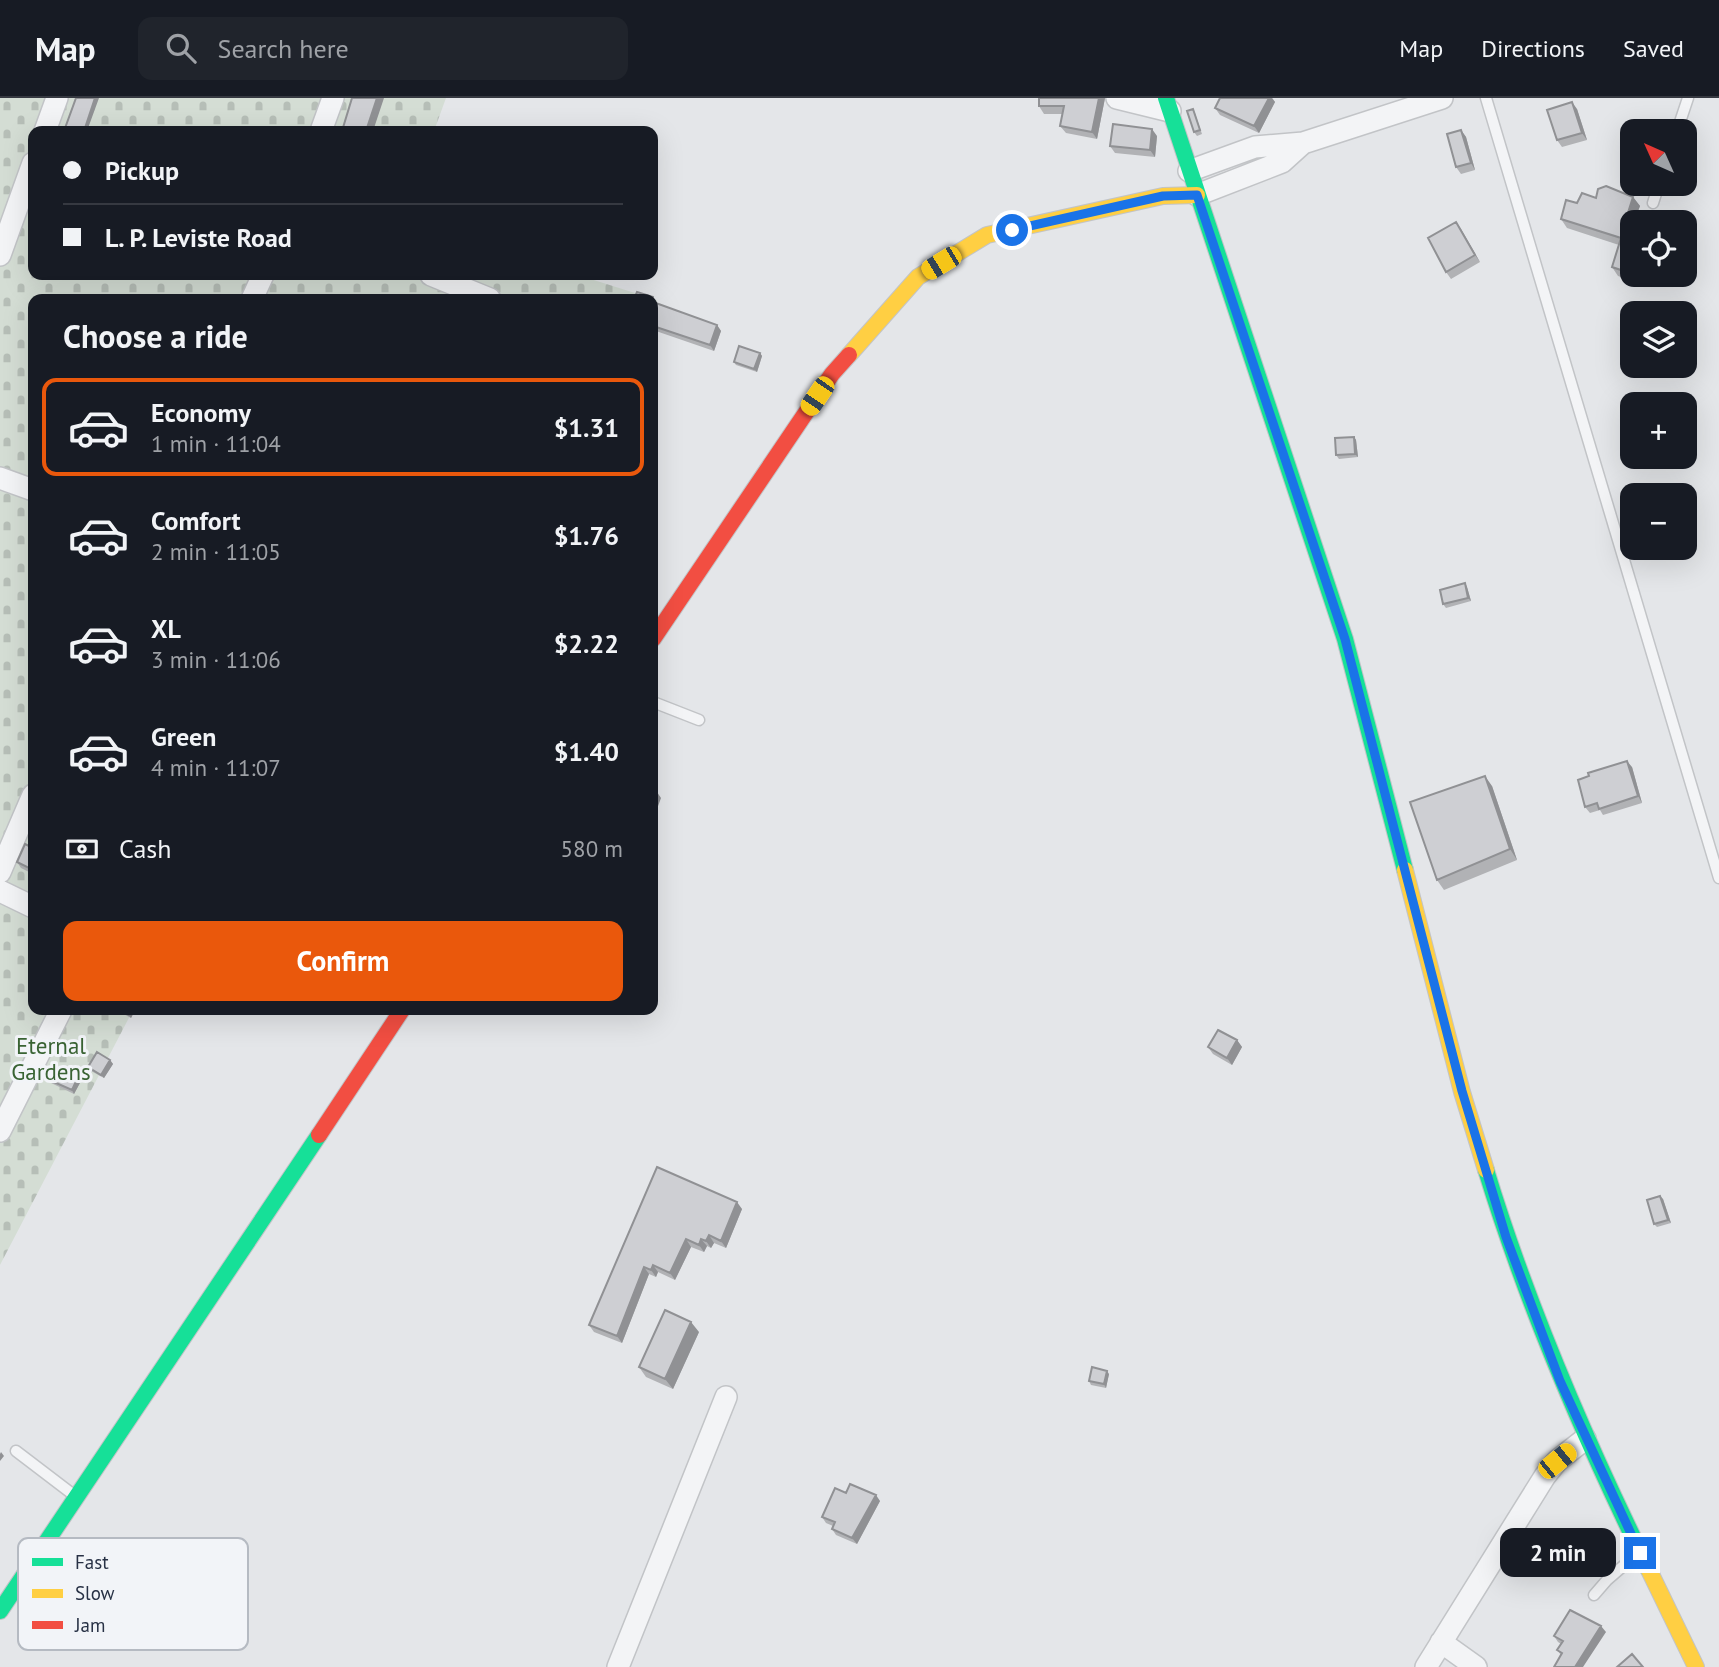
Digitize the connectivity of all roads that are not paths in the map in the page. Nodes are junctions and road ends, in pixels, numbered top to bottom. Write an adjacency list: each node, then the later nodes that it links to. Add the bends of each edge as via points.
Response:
1 (57, 98): 9 (street)
2 (333, 98): 10 (street)
3 (1117, 98): 7 (street)
4 (1442, 98): 11 (street)
5 (1486, 98): 28 (lane)
6 (1688, 98): 8 (lane)
7 (1168, 105): 12 (main road)
8 (1681, 119)
9 (47, 126)
10 (323, 126)
11 (1303, 143): 12 (street, via 1255,147); 14 (street, via 1282,162)
12 (1189, 171): 14 (main road); 15 (main road)
13 (28, 177): 18 (street)
14 (1197, 195): 15 (main road); 35 (main road, via 1345,639 1462,1091 1506,1237)
15 (1163, 196): 23 (main road, via 987,235 918,277 832,374)
16 (1655, 196): 17 (lane)
17 (1653, 203)
18 (0, 255)
19 (443, 280): 20 (street)
20 (478, 294)
21 (0, 478): 22 (street)
22 (28, 488)
23 (658, 632)
24 (658, 704): 25 (lane)
25 (699, 720)
26 (28, 807): 27 (street)
27 (0, 872)
28 (1719, 878)
29 (0, 891): 30 (street)
30 (28, 905)
31 (58, 1015): 33 (street)
32 (399, 1015): 37 (main road)
33 (0, 1131)
34 (726, 1397): 45 (street)
35 (1585, 1439): 39 (main road); 43 (street, via 1545,1476)
36 (16, 1451): 37 (lane)
37 (75, 1496): 38 (main road)
38 (48, 1538)
39 (1640, 1553): 41 (lane); 44 (main road)
40 (18, 1583): 42 (main road)
41 (1594, 1595)
42 (0, 1611)
43 (1441, 1642): 46 (street); 47 (street)
44 (1692, 1666)
45 (618, 1667)
46 (1426, 1667)
47 (1476, 1667)

